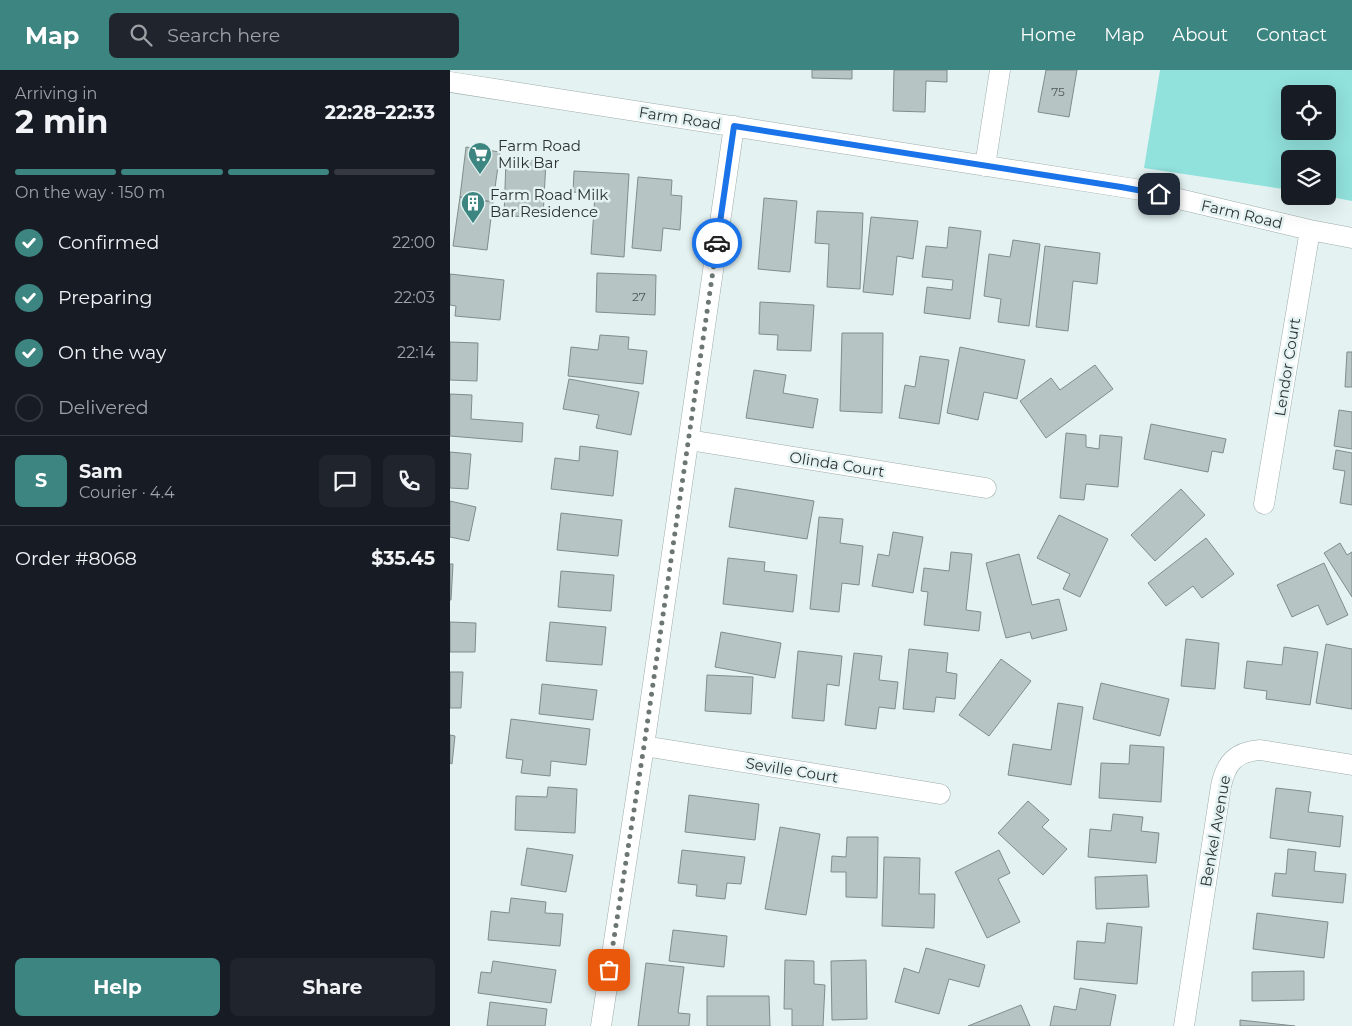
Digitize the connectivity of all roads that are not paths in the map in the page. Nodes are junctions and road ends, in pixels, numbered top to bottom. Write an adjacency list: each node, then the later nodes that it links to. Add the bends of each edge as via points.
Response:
1 (1000, 70): 4 (street)
2 (450, 82): 3 (street, Farm Road)
3 (734, 126): 4 (street, Farm Road); 7 (street)
4 (985, 166): 5 (street, Farm Road, via 1141,190)
5 (1310, 230): 6 (street, Farm Road); 9 (street, Lendor Court)
6 (1352, 238)
7 (689, 440): 8 (street, Olinda Court); 10 (street)
8 (986, 488)
9 (1264, 504)
10 (644, 746): 12 (street, Seville Court); 13 (street)
11 (1352, 765): 14 (street, Benkel Avenue, via 1260,750 1240,755 1227,768 1222,778)
12 (940, 794)
13 (601, 1026)
14 (1184, 1026)

